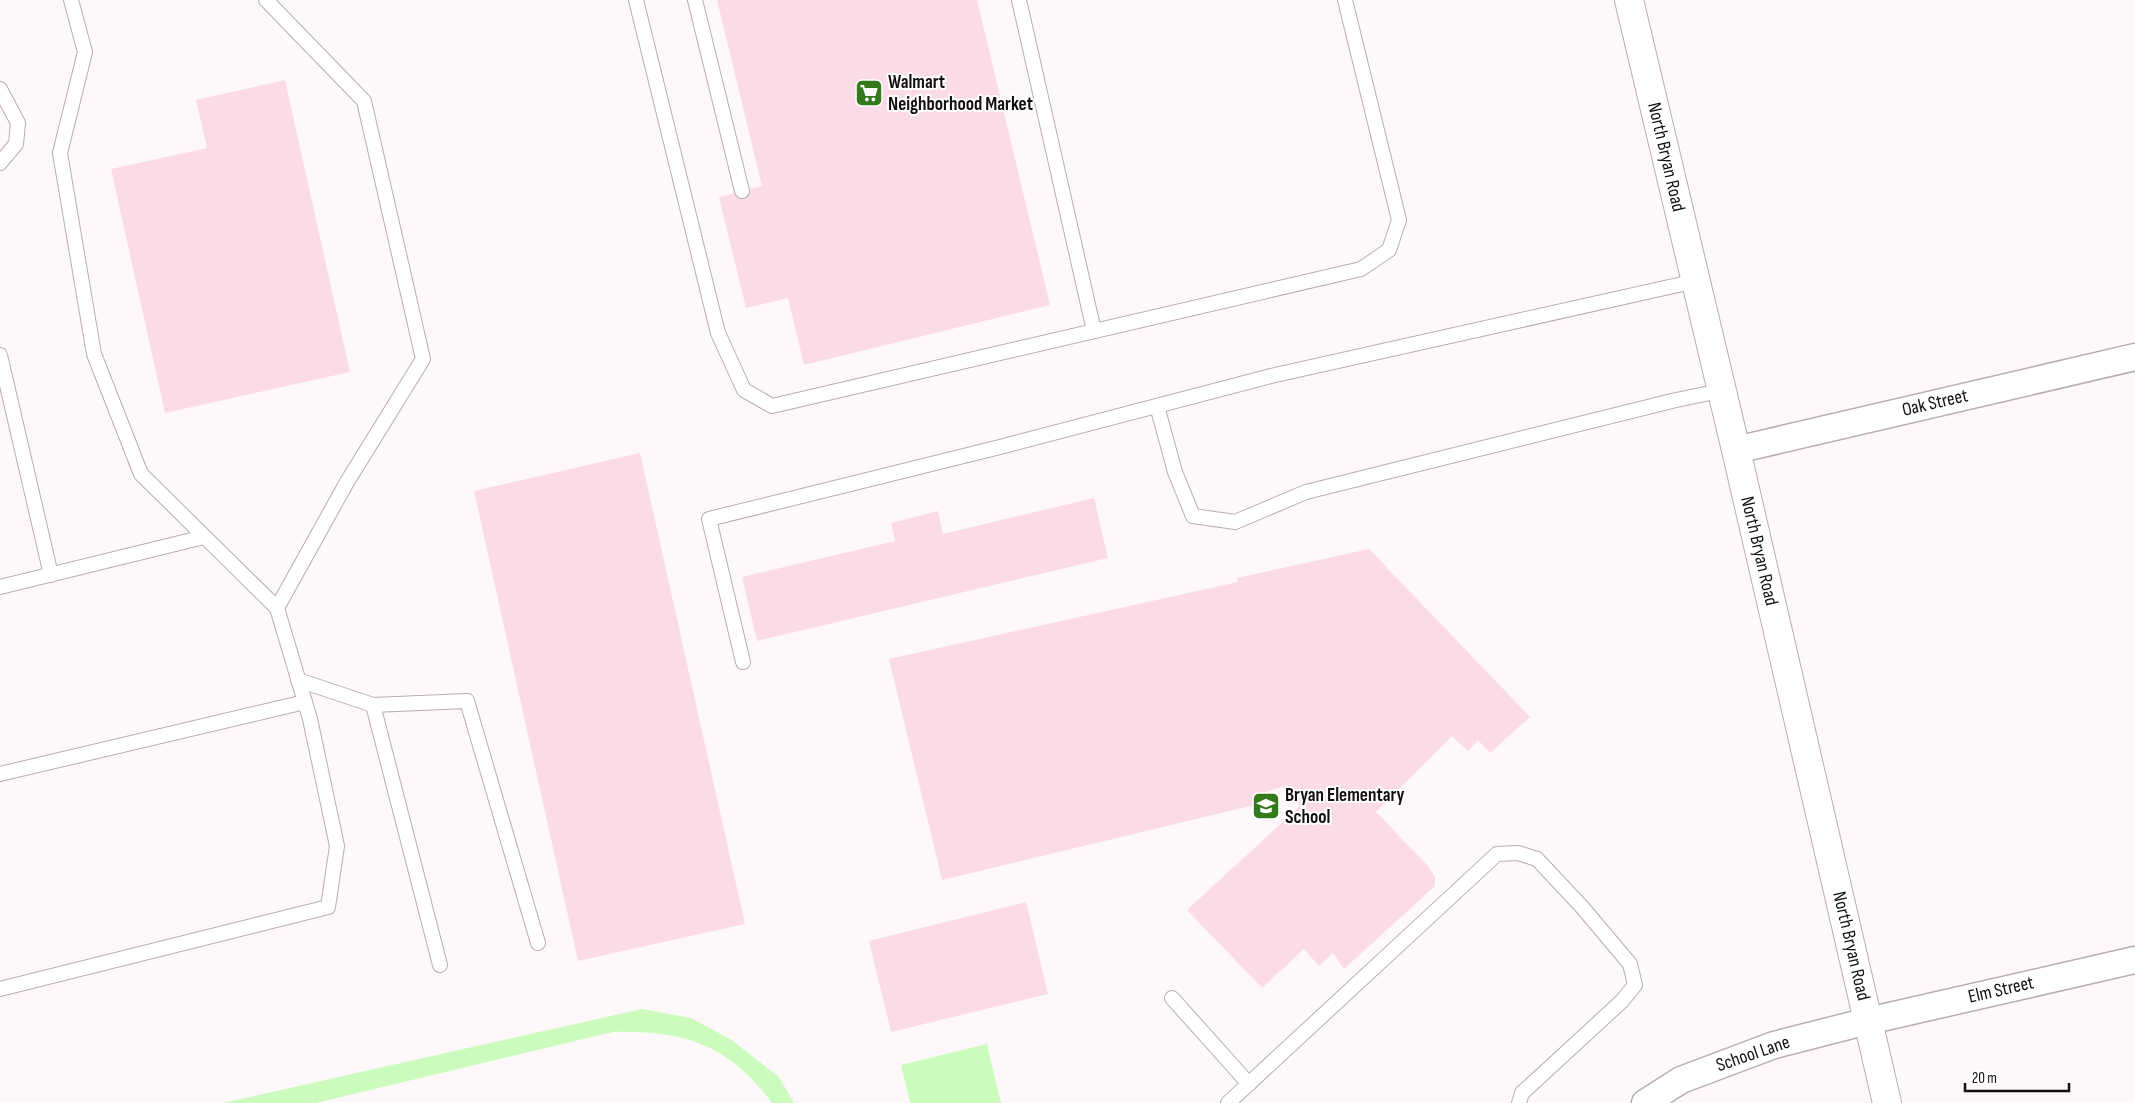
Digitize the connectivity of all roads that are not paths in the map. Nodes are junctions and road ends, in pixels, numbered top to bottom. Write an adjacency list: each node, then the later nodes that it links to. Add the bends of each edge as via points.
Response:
1 (71, 0): 18 (lane, via 85,52 60,153 94,354 141,474)
2 (266, 0): 21 (lane, via 364,101 423,359 347,482)
3 (636, 0): 12 (lane, via 718,333 744,390 772,406)
4 (695, 0): 10 (lane)
5 (1019, 0): 12 (lane)
6 (1344, 0): 12 (lane, via 1399,220 1389,250 1360,269)
7 (1628, 0): 11 (street, North Bryan Road)
8 (0, 89): 9 (lane, via 18,123 16,144)
9 (0, 163)
10 (742, 191)
11 (1696, 281): 15 (street, North Bryan Road); 16 (lane, via 1271,376)
12 (1094, 331)
13 (0, 355): 19 (lane)
14 (2135, 357): 17 (street, Oak Street)
15 (1720, 391): 16 (lane, via 1306,492 1235,522 1193,516 1175,472); 17 (street, North Bryan Road)
16 (1157, 406): 22 (lane, via 708,519)
17 (1736, 450): 32 (street, North Bryan Road)
18 (204, 537): 19 (lane); 21 (lane)
19 (52, 575): 20 (lane)
20 (0, 587)
21 (277, 608): 23 (lane)
22 (743, 662)
23 (298, 680): 24 (lane); 25 (lane)
24 (305, 702): 26 (lane); 30 (lane, via 338,846 328,907)
25 (372, 705): 27 (lane, via 467,701); 29 (lane)
26 (0, 774)
27 (538, 943)
28 (2135, 960): 32 (street, Elm Street)
29 (440, 965)
30 (0, 989)
31 (1172, 998): 33 (lane)
32 (1868, 1021): 36 (street, School Lane, via 1774,1045 1681,1080); 37 (street, North Bryan Road)
33 (1249, 1084): 34 (lane); 35 (lane, via 1496,854 1518,853 1537,859 1582,907 1630,964 1635,985 1622,1001 1522,1093)
34 (1228, 1103)
35 (1519, 1103)
36 (1645, 1103)
37 (1888, 1103)

